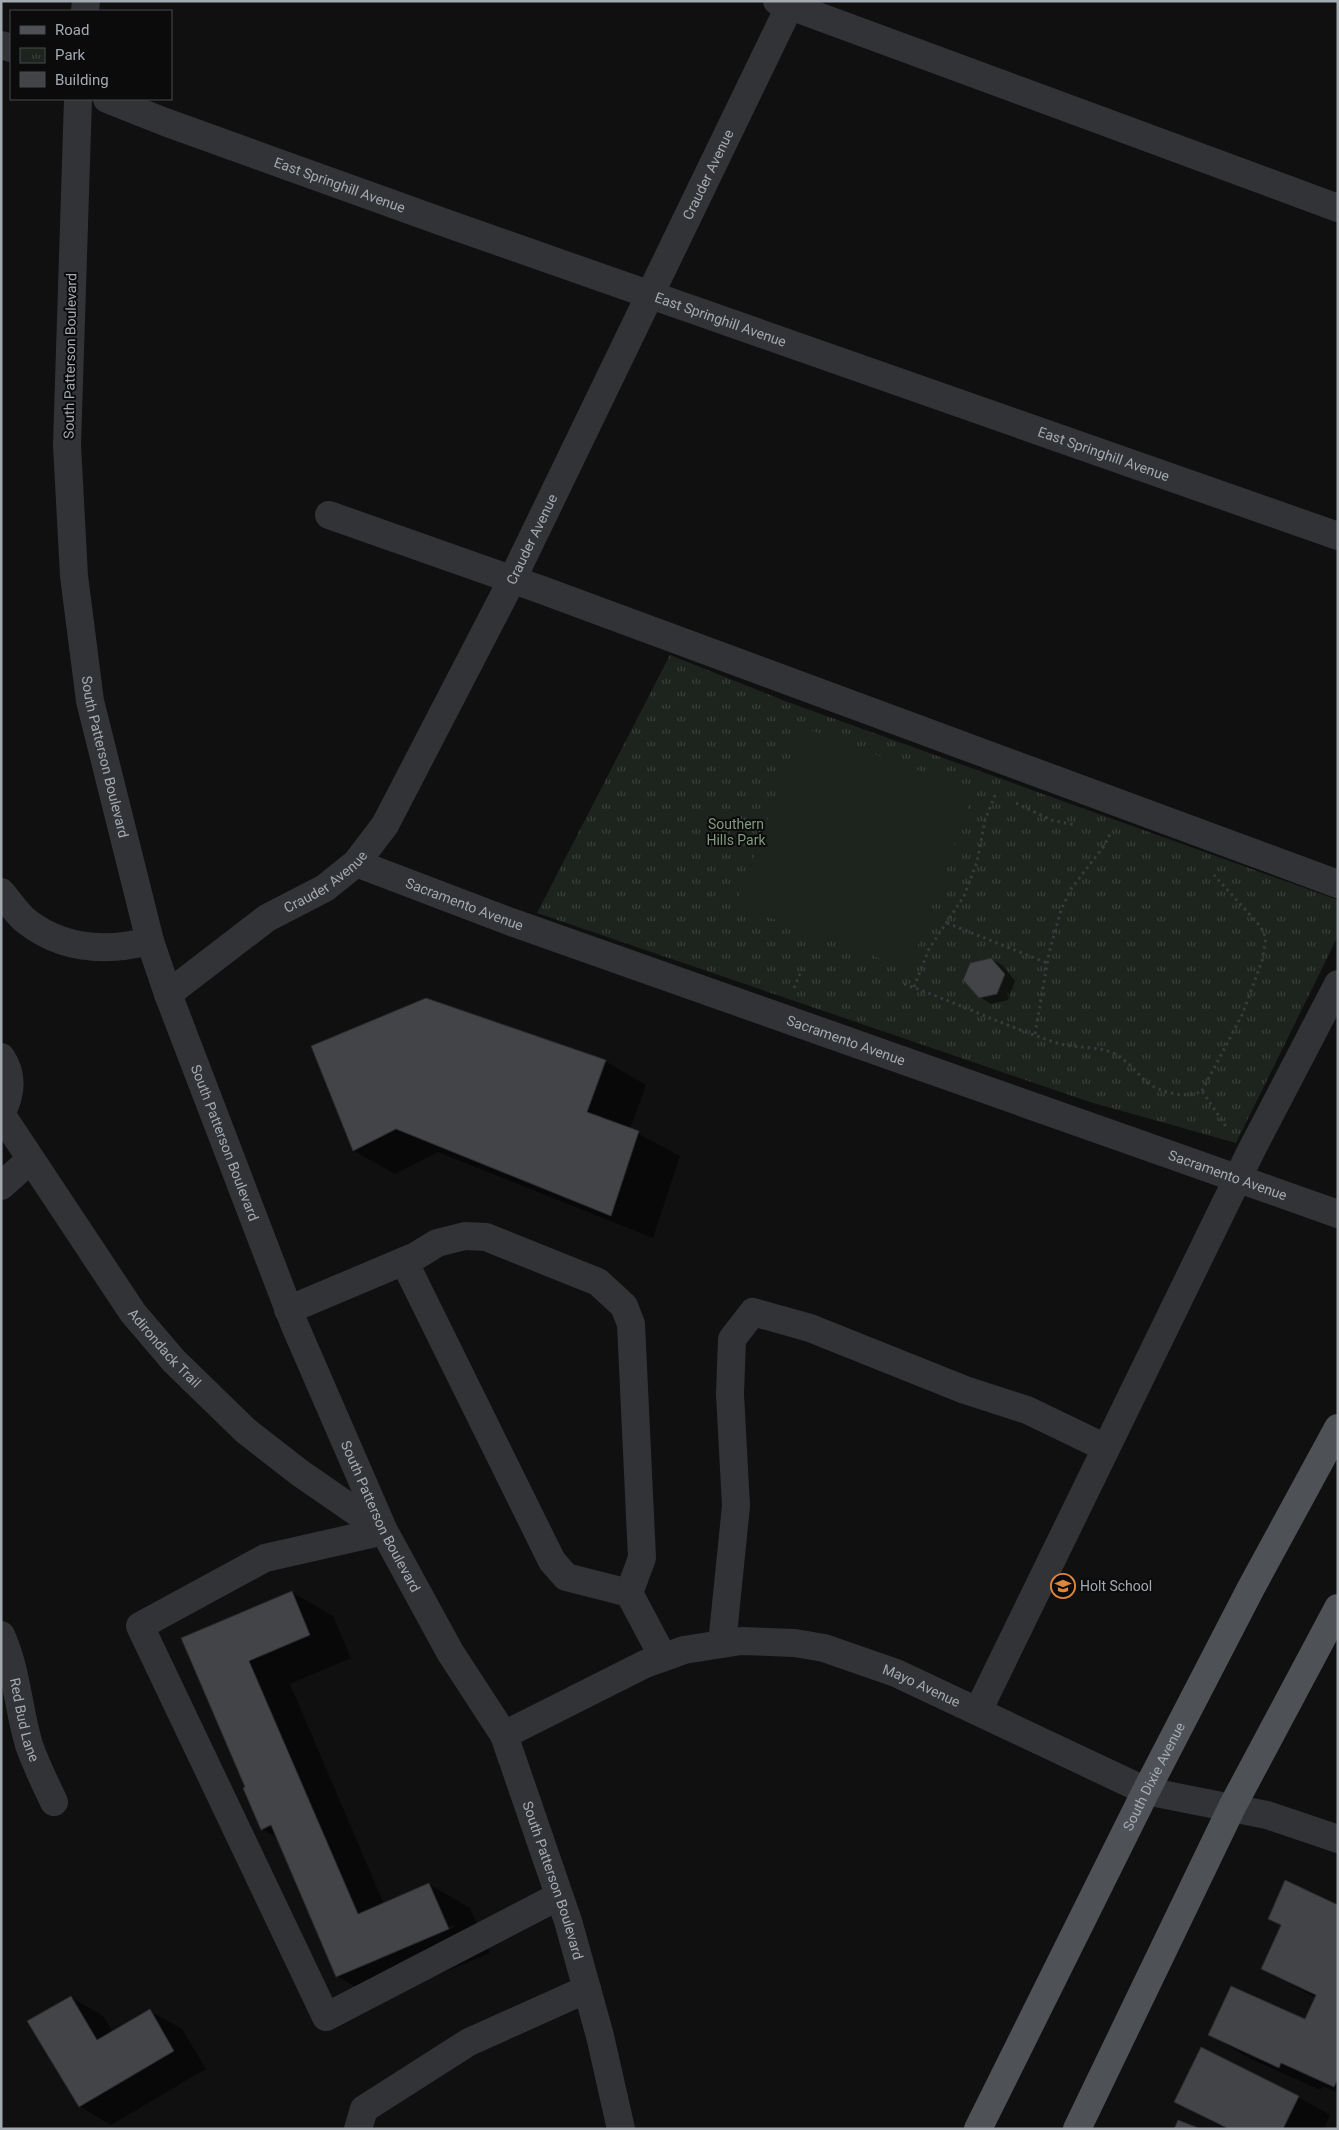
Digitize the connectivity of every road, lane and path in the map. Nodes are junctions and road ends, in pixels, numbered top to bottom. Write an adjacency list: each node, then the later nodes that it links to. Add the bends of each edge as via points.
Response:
1 (787, 3): 4 (street); 5 (street, Crauder Avenue)
2 (78, 100): 20 (street, South Patterson Boulevard, via 67,445 74,576 90,701)
3 (110, 100): 5 (street, East Springhill Avenue, via 454,226)
4 (1338, 208)
5 (649, 293): 7 (street, East Springhill Avenue); 8 (street, Crauder Avenue)
6 (329, 514): 8 (street)
7 (1338, 536)
8 (512, 580): 15 (street, Crauder Avenue, via 385,825); 17 (street)
9 (1003, 794): 19 (path, via 997,791 992,801 964,896)
10 (1009, 798): 11 (path, via 1051,820)
11 (1079, 825)
12 (1102, 831): 13 (path)
13 (1111, 834): 14 (path); 21 (path, via 1066,898 1054,932)
14 (1117, 835)
15 (356, 863): 25 (street, Crauder Avenue, via 325,888 267,918); 32 (street, Sacramento Avenue, via 521,926)
16 (1210, 872): 28 (path, via 1260,926 1266,938 1262,961 1242,1015)
17 (1338, 884)
18 (1, 892): 20 (street, via 26,921 61,941 104,949)
19 (947, 923): 21 (path); 24 (path, via 929,949)
20 (150, 941): 25 (street, South Patterson Boulevard)
21 (1048, 964): 26 (path)
22 (904, 984): 24 (path)
23 (1338, 984): 30 (street)
24 (913, 988): 26 (path)
25 (168, 994): 36 (street, South Patterson Boulevard)
26 (1035, 1034): 28 (path, via 1061,1044 1107,1050 1162,1090 1195,1095)
27 (1, 1057): 29 (street, via 9,1068 10,1089 8,1102)
28 (1202, 1091): 30 (path, via 1227,1128)
29 (1, 1114): 31 (street, Adirondack Trail)
30 (1250, 1151): 32 (street)
31 (30, 1160): 33 (street); 39 (street, Adirondack Trail, via 133,1313 174,1361 246,1431)
32 (1238, 1178): 34 (street, Sacramento Avenue); 38 (street)
33 (1, 1186)
34 (1338, 1214)
35 (404, 1261): 36 (street); 40 (street, via 552,1561 566,1576); 40 (street, via 437,1242 465,1236 486,1237 598,1282 624,1306 631,1324 642,1518 642,1558)
36 (288, 1310): 39 (street, South Patterson Boulevard)
37 (1338, 1428): 47 (main road, South Dixie Avenue)
38 (1106, 1448): 43 (street, via 1027,1410 965,1390 810,1328 753,1312 732,1339 730,1394 736,1506); 45 (street)
39 (384, 1532): 46 (street, South Patterson Boulevard, via 450,1652); 51 (street, via 265,1558 140,1626 326,2017)
40 (629, 1593): 44 (street)
41 (1338, 1608): 49 (main road)
42 (1, 1635): 48 (street, Red Bud Lane, via 11,1657 29,1743)
43 (722, 1644): 44 (street, Mayo Avenue); 45 (street, Mayo Avenue, via 741,1641 795,1643 824,1648 896,1672)
44 (663, 1657): 46 (street, Mayo Avenue)
45 (978, 1711): 47 (street, Mayo Avenue)
46 (504, 1735): 51 (street, South Patterson Boulevard)
47 (1146, 1791): 49 (street, Mayo Avenue); 55 (main road, South Dixie Avenue)
48 (54, 1802)
49 (1232, 1807): 50 (street, Mayo Avenue); 56 (main road)
50 (1338, 1839)
51 (558, 1896): 52 (street, South Patterson Boulevard)
52 (587, 1989): 53 (street, via 469,2042 364,2109); 54 (street, South Patterson Boulevard)
53 (358, 2129)
54 (621, 2129)
55 (978, 2129)
56 (1077, 2129)

